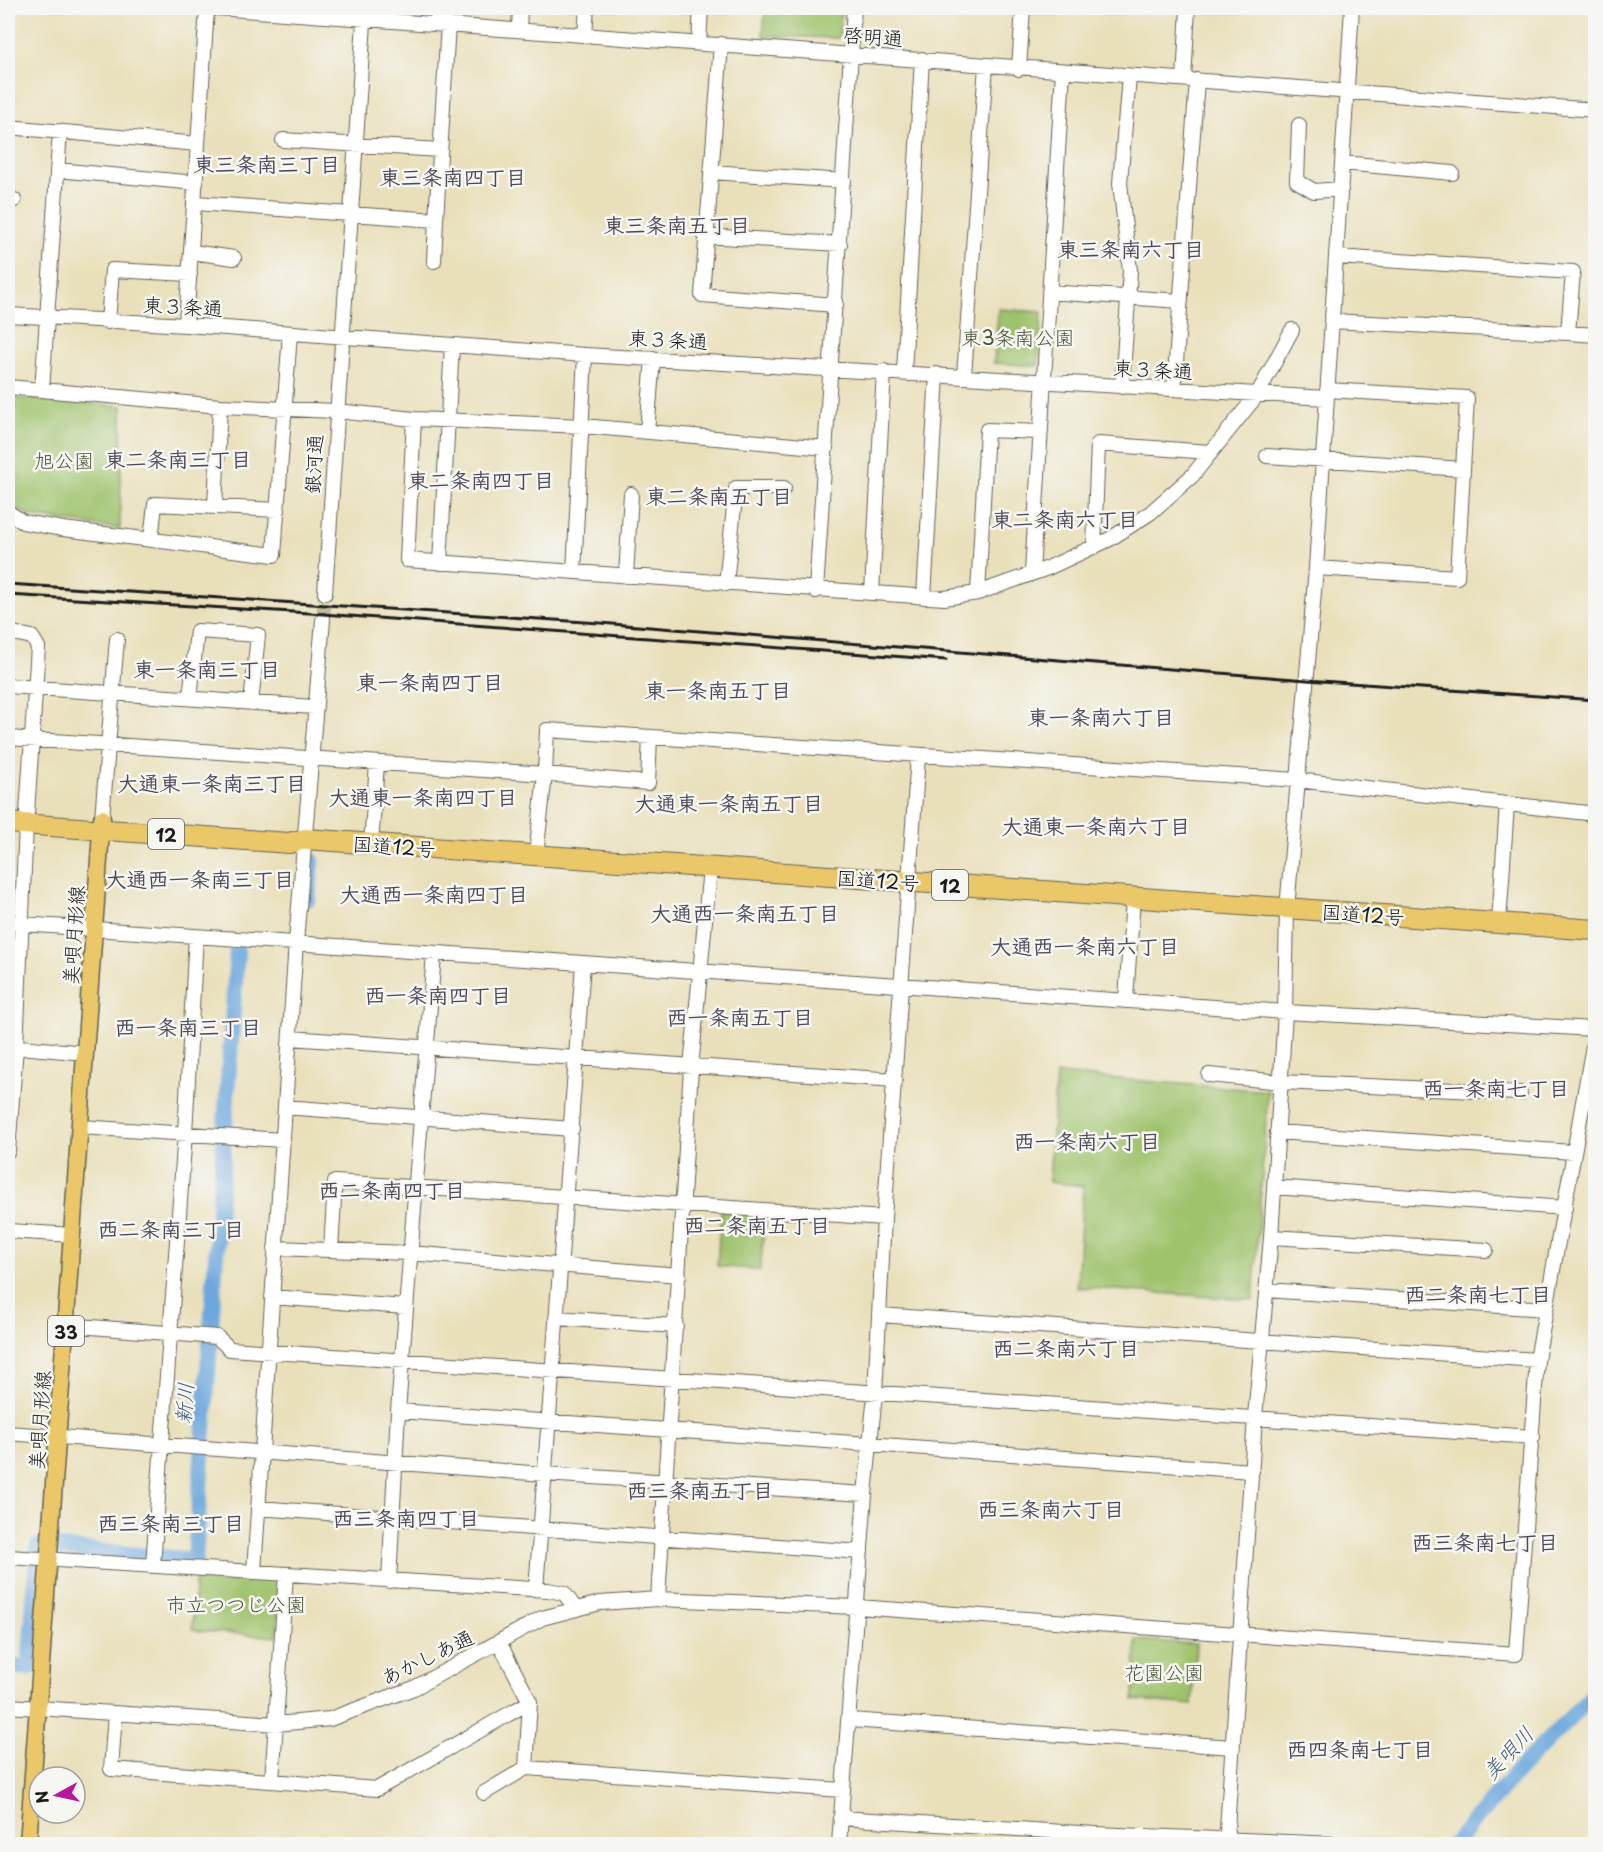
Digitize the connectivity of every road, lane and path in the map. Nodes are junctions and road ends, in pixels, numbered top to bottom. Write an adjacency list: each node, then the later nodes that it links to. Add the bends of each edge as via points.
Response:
1 (207, 8): 31 (street)
2 (217, 8): 11 (street, 啓明通)
3 (438, 8): 13 (street)
4 (520, 8): 14 (street)
5 (587, 8): 15 (street)
6 (701, 8): 16 (street)
7 (854, 8): 18 (street)
8 (1023, 8): 21 (street)
9 (1188, 8): 24 (street)
10 (1352, 8): 25 (street)
11 (275, 10): 12 (street, 啓明通)
12 (364, 13): 13 (street, 啓明通); 32 (street, 銀河通)
13 (442, 24): 14 (street, 啓明通); 33 (street)
14 (519, 29): 15 (street, 啓明通)
15 (585, 34): 16 (street, 啓明通)
16 (699, 42): 17 (street, 啓明通)
17 (721, 44): 18 (street, 啓明通); 36 (street)
18 (852, 54): 19 (street, 啓明通); 38 (street)
19 (922, 59): 20 (street, 啓明通); 70 (street)
20 (986, 65): 21 (street, 啓明通); 72 (street)
21 (1019, 69): 22 (street, 啓明通)
22 (1063, 71): 23 (street, 啓明通); 51 (street)
23 (1129, 77): 24 (street, 啓明通); 52 (street, via 1120,183 1130,271)
24 (1190, 79): 25 (street, 啓明通); 53 (street)
25 (1347, 91): 26 (street, 啓明通); 34 (street)
26 (1596, 111)
27 (1299, 125): 40 (street, via 1297,181 1314,191)
28 (8, 127): 29 (street)
29 (60, 131): 31 (street); 35 (street)
30 (284, 140): 32 (street)
31 (198, 144): 39 (street)
32 (354, 144): 33 (street); 42 (street, 銀河通)
33 (439, 150): 43 (street)
34 (1343, 163): 37 (street); 40 (street)
35 (57, 170): 39 (street); 56 (street)
36 (711, 172): 38 (street); 44 (street)
37 (1452, 173)
38 (844, 181): 45 (street)
39 (196, 183): 41 (street)
40 (1341, 189): 47 (street)
41 (195, 203): 42 (street); 46 (street)
42 (350, 214): 43 (street); 64 (street, 銀河通)
43 (436, 220): 49 (street)
44 (705, 236): 45 (street); 54 (street, via 702,295)
45 (840, 244): 54 (street)
46 (192, 252): 48 (street); 50 (street)
47 (1336, 257): 57 (street); 62 (street, via 1574,273)
48 (234, 258)
49 (434, 261)
50 (190, 274): 58 (street, via 112,270); 59 (street)
51 (1049, 292): 52 (street); 73 (street)
52 (1128, 299): 53 (street); 75 (street)
53 (1181, 301): 76 (street)
54 (836, 305): 68 (street)
55 (8, 315): 56 (street, 東３条通)
56 (47, 318): 58 (street, 東３条通); 77 (street)
57 (1331, 321): 62 (street); 78 (street)
58 (108, 322): 59 (street, 東３条通)
59 (186, 325): 61 (street, 東３条通)
60 (1292, 330): 79 (street)
61 (290, 333): 64 (street, 東３条通); 81 (street)
62 (1568, 333): 63 (street)
63 (1596, 335)
64 (341, 337): 65 (street, 東３条通); 82 (street, 銀河通)
65 (452, 345): 66 (street, 東３条通); 84 (street)
66 (585, 355): 67 (street, 東３条通); 85 (street)
67 (653, 358): 68 (street, 東３条通); 86 (street)
68 (832, 367): 69 (street, 東３条通); 88 (street)
69 (884, 371): 70 (street, 東３条通); 107 (street)
70 (904, 371): 71 (street, 東３条通)
71 (937, 374): 72 (street, 東３条通); 110 (street)
72 (964, 376): 73 (street, 東３条通)
73 (1044, 382): 75 (street, 東３条通); 87 (street)
74 (8, 387): 77 (street)
75 (1122, 387): 76 (street, 東３条通)
76 (1174, 389): 79 (street, 東３条通)
77 (42, 390): 80 (street)
78 (1326, 394): 79 (street, 東３条通); 91 (street); 92 (street, 東３条通, via 1467,398)
79 (1257, 395): 89 (street)
80 (220, 406): 81 (street); 95 (street)
81 (284, 409): 82 (street); 96 (street)
82 (336, 411): 83 (street); 109 (street, 銀河通)
83 (414, 419): 84 (street); 100 (street, via 407,560)
84 (448, 419): 85 (street); 100 (street)
85 (582, 426): 86 (street); 102 (street)
86 (647, 432): 88 (street)
87 (1039, 432): 103 (street); 108 (street, via 987,430)
88 (826, 448): 106 (street)
89 (1210, 452): 99 (street, via 1192,476 1150,513); 99 (street, via 1098,444)
90 (1267, 456): 91 (street)
91 (1323, 461): 92 (street); 101 (street)
92 (1463, 469): 101 (street, via 1457,577)
93 (784, 488): 105 (street, via 736,488)
94 (631, 494): 104 (street)
95 (215, 506): 96 (street); 98 (street, via 155,504)
96 (278, 510): 98 (street, via 274,555)
97 (8, 512): 98 (street, via 23,522)
98 (151, 540)
99 (1094, 547): 103 (street)
100 (440, 563): 102 (street)
101 (1316, 568): 128 (street)
102 (574, 572): 104 (street)
103 (1032, 572): 108 (street)
104 (626, 576): 105 (street)
105 (726, 584): 106 (street)
106 (816, 591): 107 (street)
107 (872, 592): 110 (street)
108 (978, 592): 110 (street)
109 (325, 593)
110 (924, 597)
111 (323, 620): 119 (street)
112 (8, 632): 115 (street, via 32,637 38,647)
113 (117, 639): 116 (street)
114 (8, 686): 115 (street)
115 (35, 688): 116 (street); 122 (street)
116 (113, 693): 117 (street); 123 (street)
117 (190, 698): 118 (street); 118 (street, via 197,631 258,635)
118 (251, 702): 119 (street)
119 (315, 707): 125 (street)
120 (650, 737): 124 (street); 127 (street, via 548,730); 127 (street, via 648,783)
121 (8, 738): 122 (street)
122 (32, 740): 123 (street); 131 (street)
123 (108, 744): 125 (street); 132 (street)
124 (918, 757): 128 (street); 137 (street)
125 (311, 760): 126 (street); 133 (street)
126 (376, 764): 127 (street); 134 (street)
127 (545, 774): 135 (street)
128 (1297, 780): 129 (street); 139 (street)
129 (1507, 804): 130 (street); 140 (street)
130 (1596, 814)
131 (17, 818): 132 (highway, 国道12号 / 12); 141 (street)
132 (102, 824): 133 (highway, 国道12号 / 12, via 290,843); 142 (main road, 美唄月形線 / 33)
133 (305, 839): 134 (highway, 国道12号 / 12); 145 (street)
134 (371, 844): 135 (highway, 国道12号 / 12)
135 (536, 856): 136 (highway, 国道12号 / 12)
136 (710, 868): 137 (highway, 国道12号 / 12); 148 (street)
137 (909, 883): 138 (highway, 国道12号 / 12); 149 (street)
138 (1133, 899): 139 (highway, 国道12号 / 12); 150 (street)
139 (1287, 909): 140 (highway, 国道12号 / 12); 151 (street)
140 (1499, 922): 143 (highway, 国道12号 / 12)
141 (14, 924): 142 (street); 154 (street)
142 (94, 929): 144 (street); 156 (main road, 美唄月形線 / 33)
143 (1596, 930)
144 (196, 936): 145 (street); 168 (street)
145 (296, 942): 146 (street); 153 (street)
146 (434, 954): 147 (street); 155 (street)
147 (583, 964): 148 (street); 157 (street)
148 (701, 972): 149 (street); 158 (street)
149 (901, 986): 150 (street); 160 (street)
150 (1125, 999): 151 (street)
151 (1285, 1012): 152 (street); 161 (street)
152 (1595, 1029): 171 (street)
153 (290, 1038): 155 (street); 163 (street)
154 (12, 1046): 156 (street); 170 (street)
155 (428, 1048): 157 (street); 164 (street)
156 (85, 1053): 165 (main road, 美唄月形線 / 33)
157 (577, 1058): 158 (street); 166 (street)
158 (691, 1068): 160 (street); 175 (street)
159 (1209, 1075): 161 (street)
160 (895, 1080): 177 (street)
161 (1281, 1082): 162 (street); 167 (street)
162 (1520, 1094)
163 (285, 1107): 164 (street); 169 (street)
164 (421, 1118): 166 (street); 173 (street)
165 (80, 1127): 168 (street); 179 (main road, 美唄月形線 / 33)
166 (572, 1129): 174 (street)
167 (1277, 1132): 171 (street); 172 (street)
168 (185, 1133): 169 (street); 195 (street)
169 (282, 1140): 181 (street)
170 (8, 1151)
171 (1574, 1152): 176 (street)
172 (1274, 1186): 176 (street); 180 (street)
173 (415, 1187): 174 (street); 182 (street, via 335,1182); 184 (street)
174 (567, 1195): 175 (street); 185 (street)
175 (684, 1203): 177 (street); 186 (street)
176 (1565, 1208): 190 (street)
177 (884, 1218): 191 (street)
178 (8, 1231): 179 (street)
179 (73, 1235): 193 (main road, 美唄月形線 / 33)
180 (1271, 1238): 183 (street); 187 (street)
181 (275, 1248): 182 (street); 188 (street)
182 (331, 1250): 184 (street)
183 (1486, 1250)
184 (409, 1253): 185 (street); 189 (street)
185 (560, 1265): 186 (street); 192 (street)
186 (679, 1275): 194 (street)
187 (1266, 1290): 190 (street); 196 (street)
188 (272, 1298): 189 (street); 197 (street)
189 (405, 1307): 198 (street)
190 (1546, 1309): 199 (street)
191 (879, 1315): 196 (street); 202 (street)
192 (556, 1318): 194 (street); 200 (street)
193 (66, 1325): 195 (street); 208 (main road, 美唄月形線 / 33)
194 (676, 1326): 201 (street)
195 (170, 1333): 197 (street, via 217,1337 230,1349); 210 (street)
196 (1263, 1342): 199 (street); 204 (street)
197 (269, 1352): 198 (street); 212 (street)
198 (401, 1359): 200 (street); 203 (street)
199 (1537, 1360): 209 (street)
200 (551, 1370): 201 (street); 205 (street)
201 (673, 1378): 202 (street); 206 (street)
202 (875, 1394): 204 (street); 211 (street)
203 (398, 1411): 205 (street); 213 (street)
204 (1255, 1417): 209 (street); 214 (street)
205 (548, 1422): 206 (street); 215 (street)
206 (669, 1430): 211 (street); 216 (street)
207 (8, 1433): 208 (street)
208 (58, 1437): 210 (street); 224 (main road, 美唄月形線 / 33)
209 (1533, 1437): 233 (street, あかしあ通, via 1516,1654)
210 (162, 1444): 212 (street); 225 (street)
211 (869, 1444): 214 (street); 217 (street)
212 (261, 1453): 213 (street); 218 (street)
213 (395, 1463): 215 (street); 219 (street)
214 (1252, 1471): 233 (street)
215 (544, 1474): 216 (street); 220 (street)
216 (665, 1482): 217 (street); 221 (street)
217 (865, 1494): 222 (street)
218 (258, 1508): 219 (street); 226 (street)
219 (392, 1520): 220 (street); 228 (street)
220 (540, 1529): 221 (street); 229 (street)
221 (662, 1536): 222 (street); 230 (street)
222 (861, 1552): 231 (street)
223 (8, 1557): 224 (street)
224 (50, 1559): 225 (street); 237 (main road, 美唄月形線 / 33)
225 (153, 1565): 226 (street)
226 (254, 1571): 227 (street)
227 (286, 1574): 228 (street); 240 (street)
228 (389, 1581): 229 (street)
229 (536, 1589): 232 (street, via 564,1593)
230 (658, 1599): 231 (street, あかしあ通); 232 (street, あかしあ通)
231 (857, 1607): 233 (street, あかしあ通); 239 (street)
232 (575, 1608): 234 (street, あかしあ通, via 542,1618)
233 (1240, 1636): 241 (street)
234 (499, 1642): 235 (street); 240 (street, あかしあ通, via 414,1688 352,1712 330,1719)
235 (530, 1702): 242 (street); 243 (street, via 377,1789)
236 (8, 1706): 237 (street, あかしあ通)
237 (39, 1709): 238 (street, あかしあ通); 248 (main road, 美唄月形線 / 33)
238 (115, 1714): 240 (street, あかしあ通); 243 (street, via 111,1769)
239 (850, 1720): 241 (street); 244 (street)
240 (276, 1724): 243 (street)
241 (1233, 1747): 247 (street)
242 (526, 1768): 244 (street); 245 (street)
243 (272, 1781)
244 (842, 1790): 246 (street)
245 (484, 1793)
246 (840, 1818): 247 (street); 249 (street)
247 (1227, 1841): 250 (street)
248 (28, 1845)
249 (839, 1845)
250 (1337, 1845)

